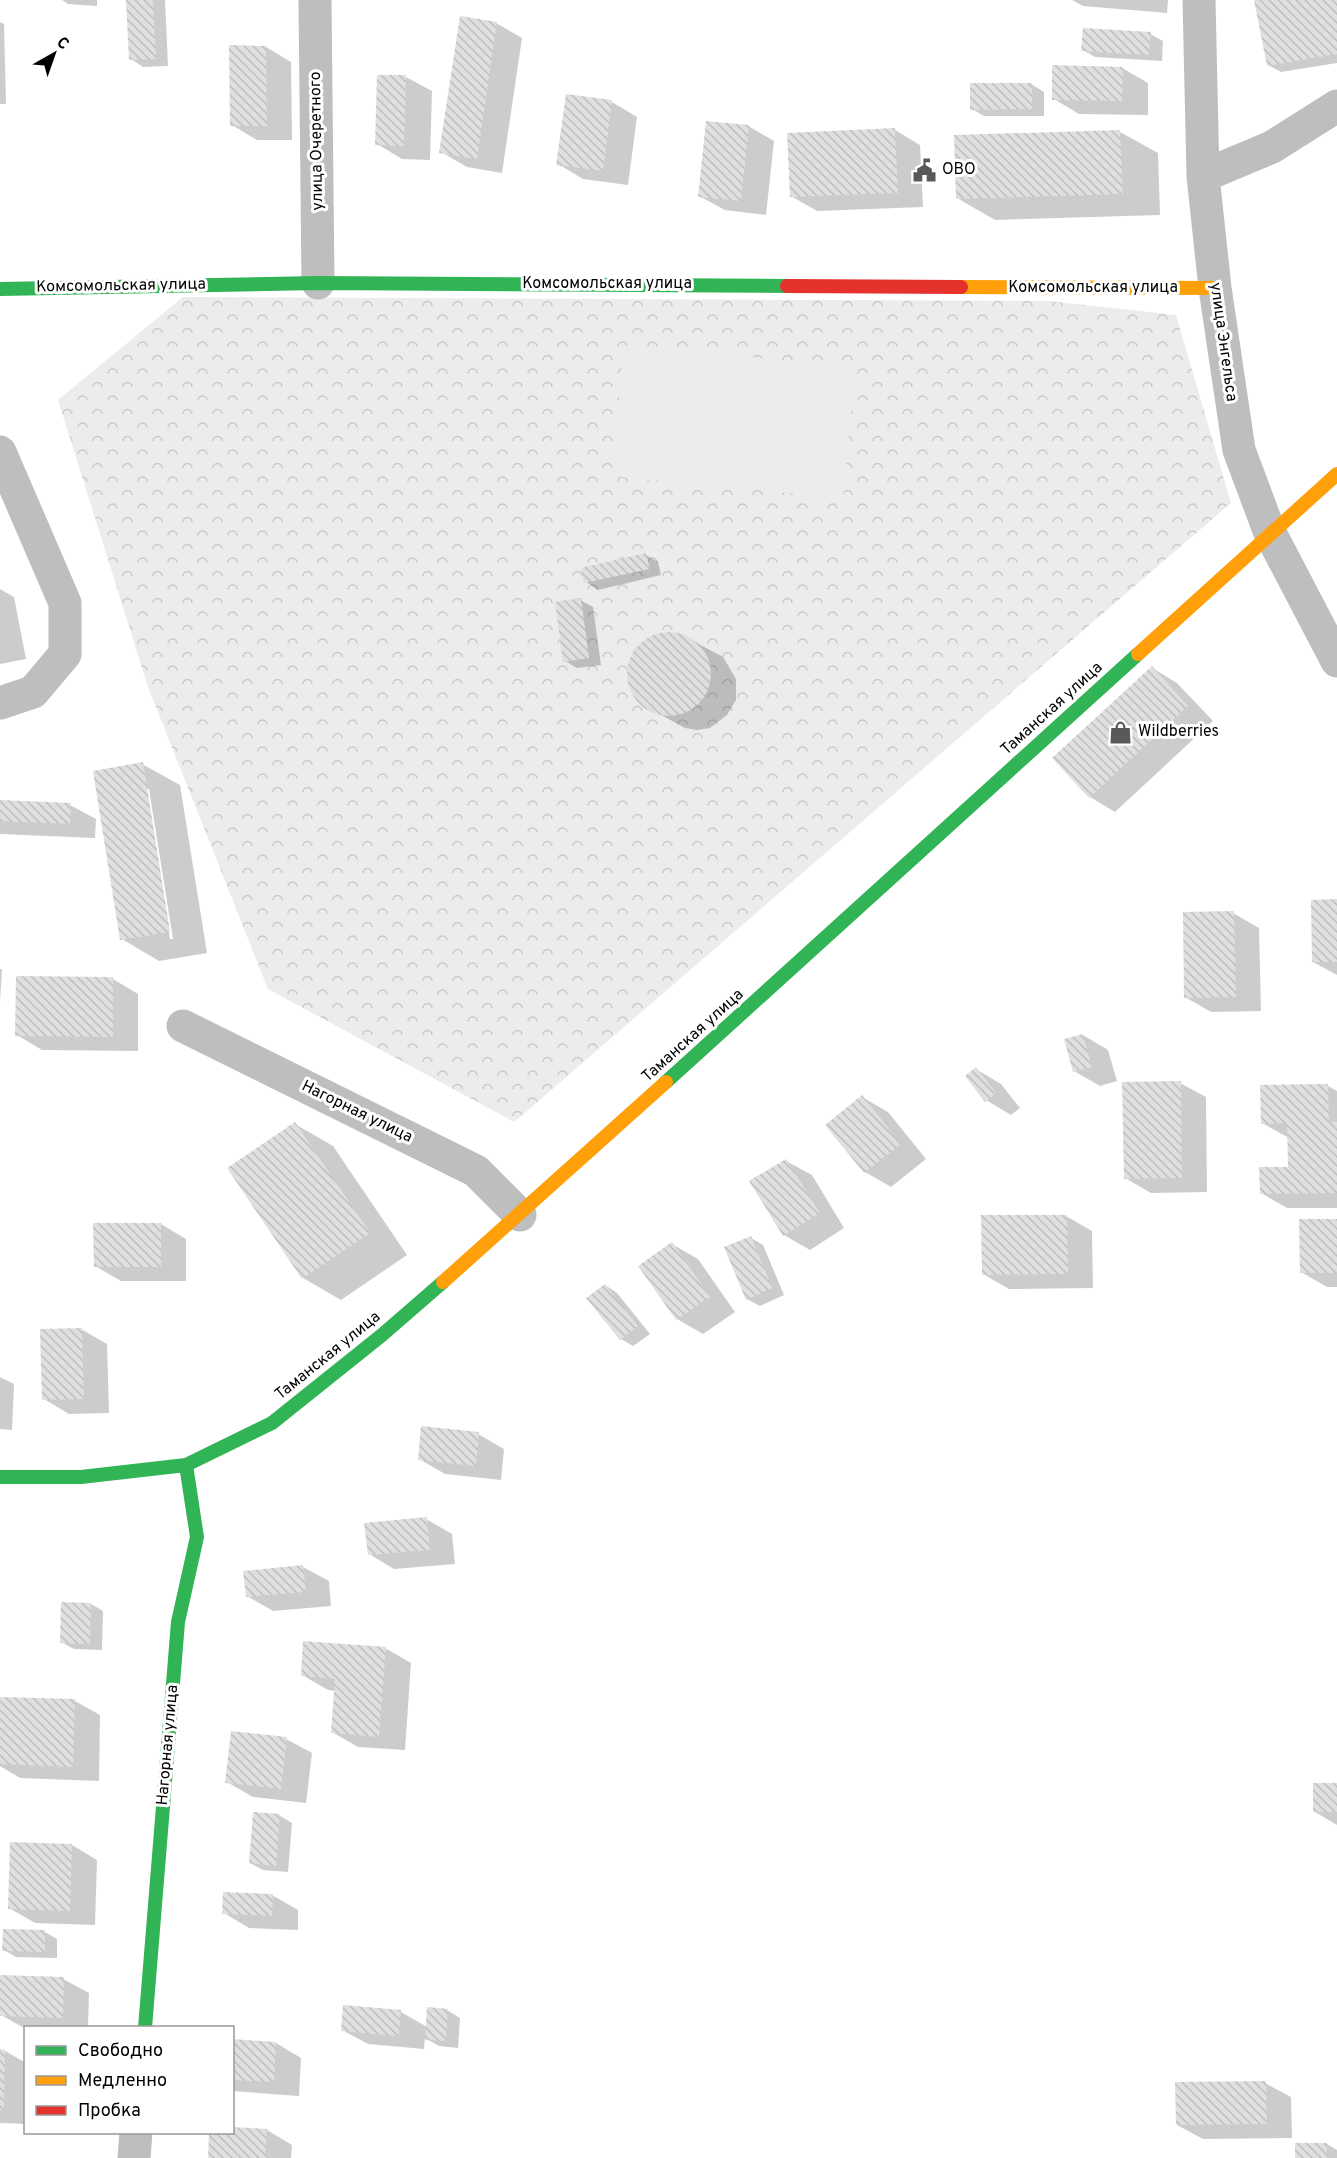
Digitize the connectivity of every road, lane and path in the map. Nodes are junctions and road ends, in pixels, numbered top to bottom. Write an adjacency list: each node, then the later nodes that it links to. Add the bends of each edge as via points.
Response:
1 (315, 0): 5 (street, улица Очеретного)
2 (1199, 0): 4 (street, улица Энгельса)
3 (1337, 106): 4 (street, via 1272,147)
4 (1203, 176): 6 (street, улица Энгельса)
5 (318, 283): 6 (street, Комсомольская улица); 7 (street, Комсомольская улица)
6 (1215, 288): 10 (street, улица Энгельса, via 1239,450)
7 (0, 289)
8 (0, 452): 12 (street, via 65,603 65,654 33,692)
9 (1337, 474): 10 (street, Таманская улица)
10 (1270, 533): 11 (street, улица Энгельса); 14 (street, Таманская улица)
11 (1337, 661)
12 (0, 703)
13 (183, 1026): 14 (street, Нагорная улица, via 476,1171)
14 (520, 1215): 15 (street, Таманская улица, via 382,1335 272,1423)
15 (186, 1465): 16 (street, Таманская улица, via 81,1477); 17 (street, Нагорная улица, via 197,1537 178,1622)
16 (0, 1477)
17 (145, 2026)
18 (136, 2134): 19 (street)
19 (134, 2158)

